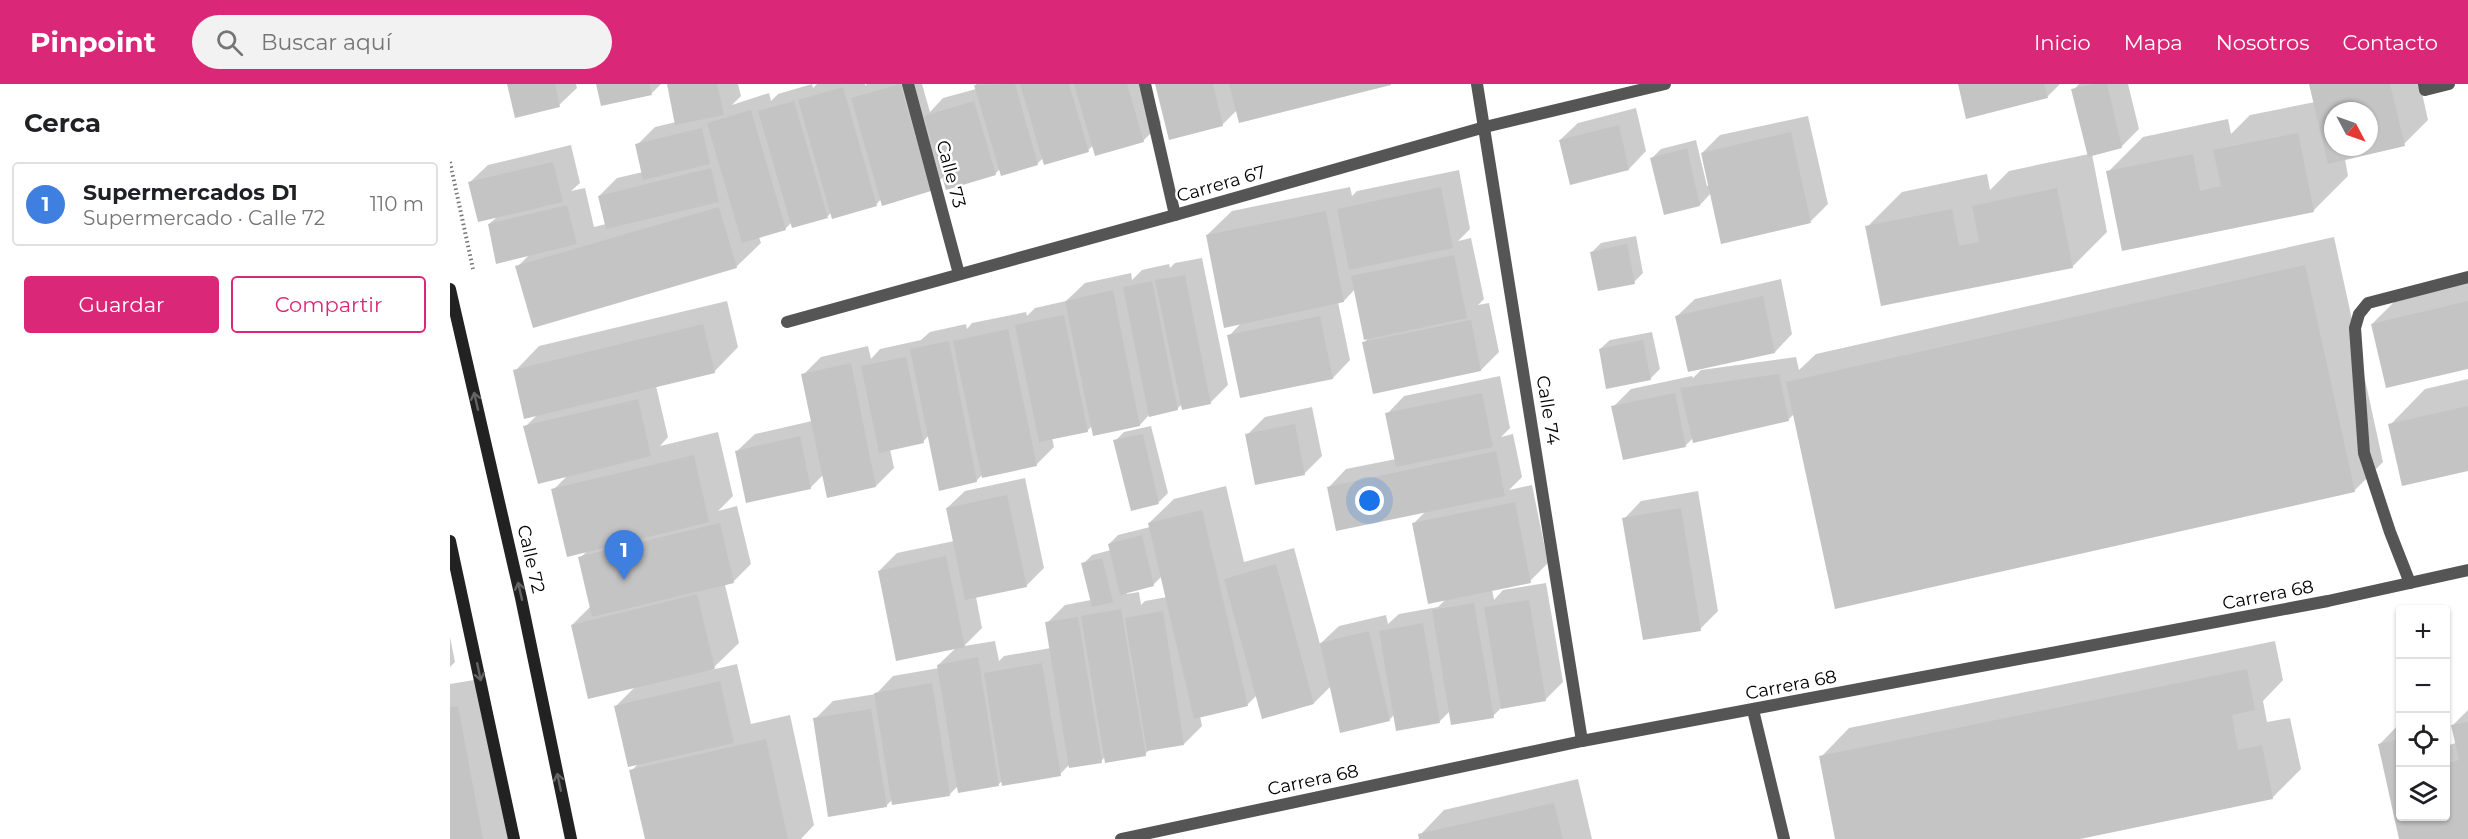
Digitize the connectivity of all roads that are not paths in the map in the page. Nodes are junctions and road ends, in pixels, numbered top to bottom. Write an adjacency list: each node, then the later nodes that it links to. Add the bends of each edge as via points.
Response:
1 (908, 84): 9 (street, Calle 73)
2 (1145, 84): 8 (street)
3 (1478, 84): 7 (street, Calle 74)
4 (1665, 84): 7 (street, Carrera 67)
5 (2424, 84): 6 (street, via 2425,90)
6 (2449, 84)
7 (1485, 127): 8 (street, Carrera 67); 17 (street, Calle 74)
8 (1176, 215): 9 (street, Carrera 67)
9 (959, 274): 12 (street, Carrera 67)
10 (2468, 277): 15 (street, via 2368,303 2355,328 2364,453)
11 (450, 289): 19 (main road, Calle 72, one-way to 11)
12 (787, 322)
13 (450, 541): 18 (main road, one-way to 18)
14 (2468, 570): 15 (street, Carrera 68)
15 (2410, 583): 16 (street, Carrera 68, via 2328,602)
16 (1753, 710): 17 (street, Carrera 68); 21 (street)
17 (1582, 741): 20 (street, Carrera 68)
18 (514, 839)
19 (571, 839)
20 (1121, 839)
21 (1784, 839)

